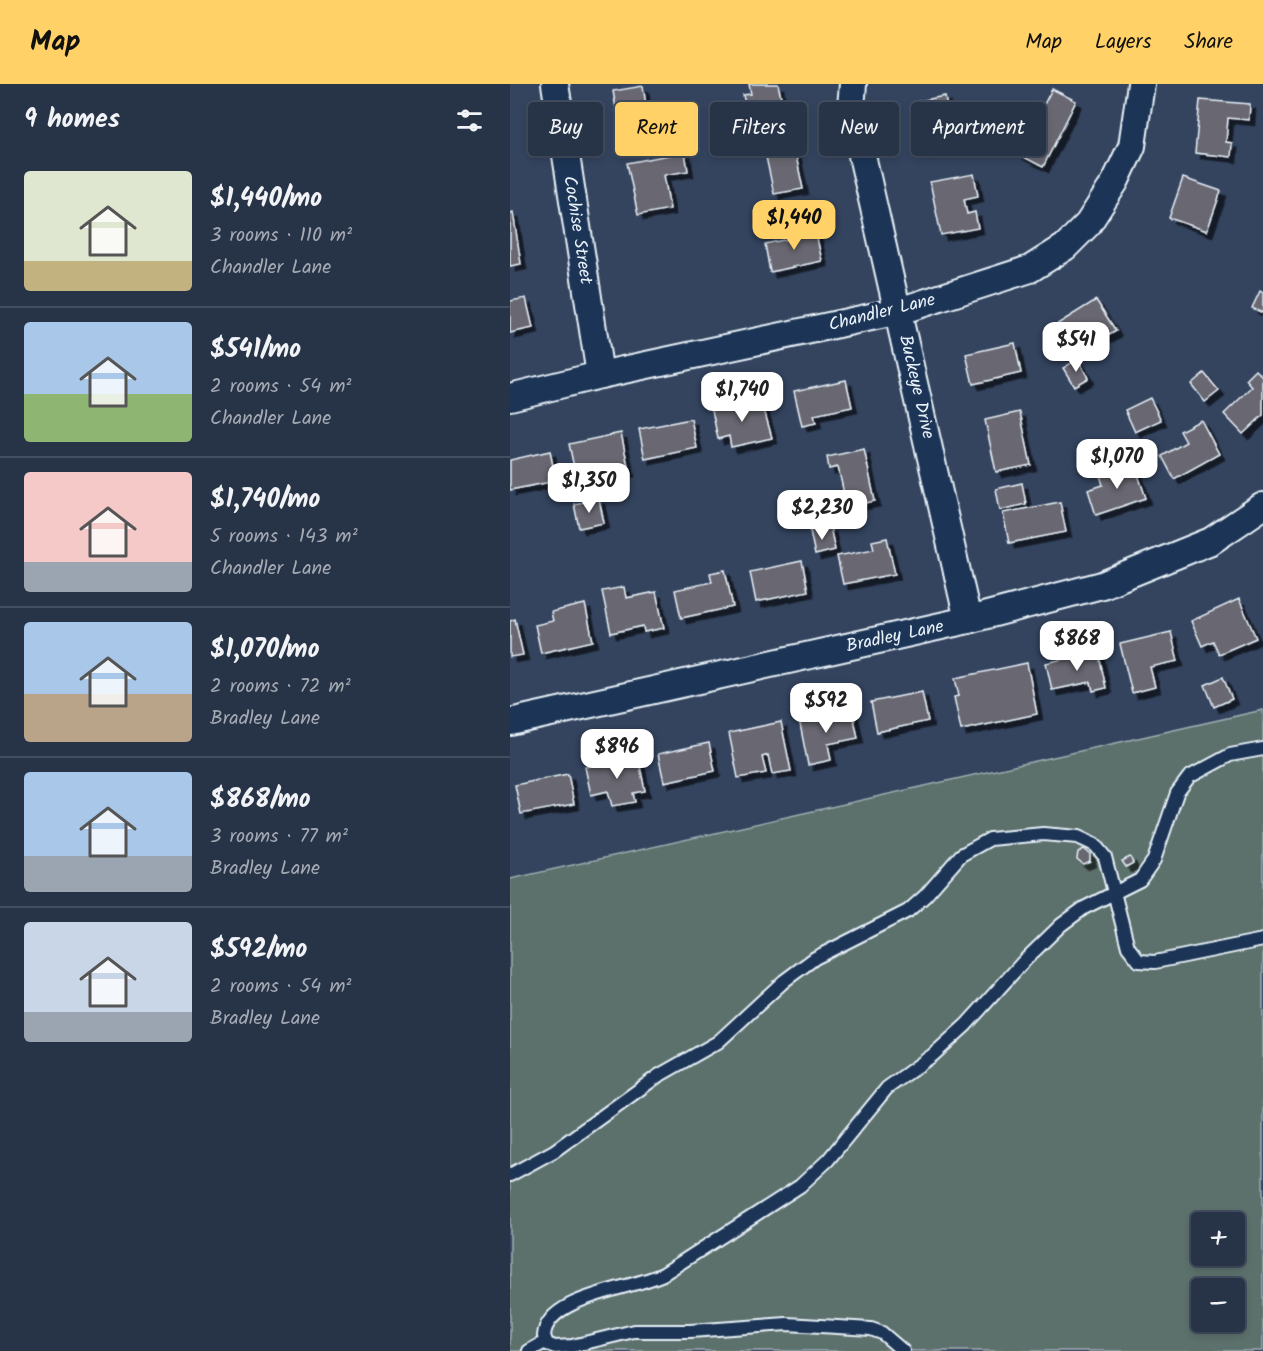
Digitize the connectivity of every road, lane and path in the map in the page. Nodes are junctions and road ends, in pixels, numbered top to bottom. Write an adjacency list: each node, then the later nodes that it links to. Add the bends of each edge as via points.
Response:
1 (555, 84): 5 (street, Cochise Street)
2 (853, 84): 4 (street, Buckeye Drive, via 851,107)
3 (1141, 84): 4 (street, Chandler Lane, via 1132,146 1088,224 1065,247 1030,269)
4 (899, 311): 5 (street, Chandler Lane); 8 (street, Buckeye Drive)
5 (600, 375): 6 (street, Chandler Lane)
6 (510, 397)
7 (1263, 506): 8 (street, Bradley Lane, via 1211,541 1102,585)
8 (968, 620): 9 (street, Bradley Lane)
9 (510, 722)
10 (1263, 749): 11 (lane, via 1230,755 1184,782 1173,801 1150,868 1140,880)
11 (1114, 894): 12 (lane, via 1128,947 1139,961 1155,962); 13 (lane, via 1105,857 1084,839 1027,834 974,846 908,911 815,958 718,1042 658,1076 554,1151); 14 (lane, via 1084,908 1061,925 966,1025 887,1088 834,1154 800,1186 663,1274 562,1309 544,1330)
12 (1263, 940)
13 (510, 1175)
14 (545, 1342): 15 (lane); 16 (lane, via 561,1347 634,1331 810,1325 877,1330)
15 (529, 1351)
16 (903, 1351)

